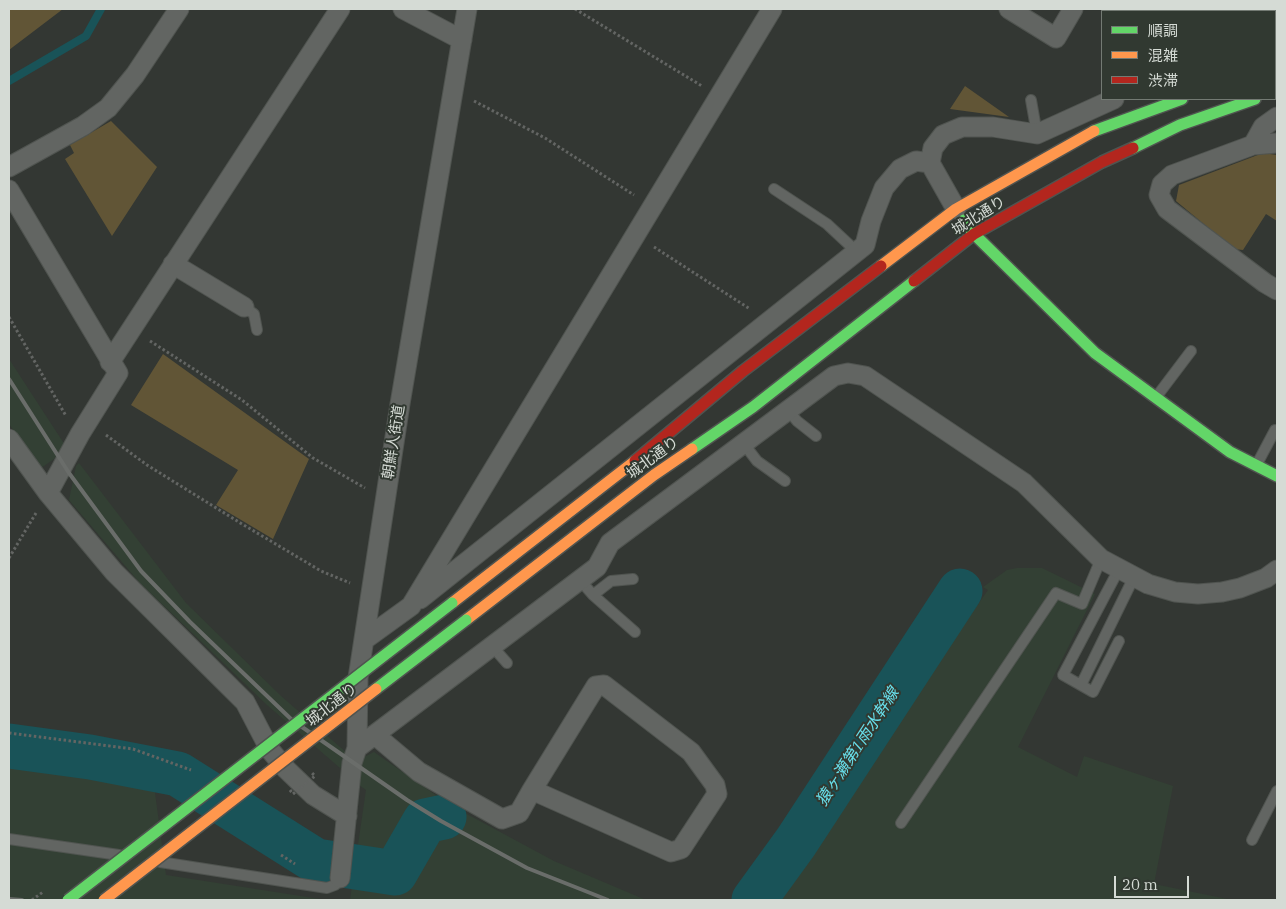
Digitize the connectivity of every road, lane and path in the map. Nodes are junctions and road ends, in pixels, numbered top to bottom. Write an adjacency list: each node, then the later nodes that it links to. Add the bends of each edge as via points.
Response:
1 (179, 9): 21 (street, via 135,76 108,108 83,126)
2 (340, 9): 29 (street)
3 (402, 9): 9 (street)
4 (467, 9): 9 (street, 朝鮮人街道)
5 (575, 9): 11 (path)
6 (772, 9): 11 (street)
7 (1009, 9): 8 (street, via 1056,38)
8 (1073, 9)
9 (462, 40): 10 (street, 朝鮮人街道)
10 (453, 95): 24 (path, via 470,99 545,138); 50 (street, 朝鮮人街道, via 424,306 394,403)
11 (722, 99): 24 (street)
12 (1031, 100): 17 (lane)
13 (1110, 100): 17 (street, via 1082,108)
14 (1179, 100): 25 (main road, 城北通り, via 1092,132)
15 (1252, 100): 27 (main road, 城北通り, via 1180,125 1102,162)
16 (1277, 117): 19 (street, via 1263,127)
17 (1037, 134): 20 (street, via 993,126 962,127 943,135 933,148)
18 (1277, 143): 19 (street)
19 (1253, 145): 30 (street, via 1172,175 1162,184 1159,195 1167,209)
20 (930, 163): 25 (street); 28 (street, via 916,161 900,169 884,188 865,245)
21 (9, 167)
22 (774, 189): 28 (lane, via 827,224)
23 (9, 190): 37 (street)
24 (654, 206): 26 (street)
25 (956, 209): 27 (main road); 79 (main road, 城北通り, bridge, via 743,371 639,458)
26 (635, 234): 33 (path); 59 (street)
27 (974, 234): 38 (main road, via 1095,353); 80 (main road, 城北通り, bridge, via 753,407 654,475)
28 (857, 252): 33 (street, via 789,300)
29 (174, 264): 31 (street); 34 (street)
30 (1277, 290)
31 (244, 307): 35 (lane, via 254,314)
32 (9, 317): 44 (path, via 65,414 70,437)
33 (769, 321): 59 (street, via 589,458)
34 (131, 329): 37 (street); 50 (path, via 242,400 314,458)
35 (257, 330)
36 (1190, 351): 38 (lane)
37 (110, 362): 40 (street, via 118,373)
38 (1157, 397): 46 (main road, via 1230,452)
39 (789, 410): 42 (lane, via 796,421); 45 (street); 52 (street, via 834,376 848,373 865,376 938,432 1024,483)
40 (88, 422): 44 (street); 57 (path, via 147,465 242,524 321,571)
41 (1275, 430): 46 (lane)
42 (816, 436)
43 (9, 439): 49 (street)
44 (76, 442): 49 (street)
45 (744, 444): 48 (lane, via 756,461); 56 (street, via 715,472 610,543 597,567)
46 (1257, 465): 47 (main road)
47 (1277, 476)
48 (785, 481)
49 (48, 493): 51 (path); 74 (street, via 114,572 245,702 270,750 286,769 313,795)
50 (386, 499): 57 (street, 朝鮮人街道)
51 (9, 558)
52 (1101, 559): 54 (street); 75 (lane, via 1082,604 1056,593)
53 (1268, 572): 54 (street, via 1240,588 1198,594 1175,592)
54 (1127, 573): 65 (lane); 65 (lane, via 1063,675)
55 (633, 579): 58 (lane, via 611,581)
56 (580, 580): 58 (lane); 63 (street)
57 (372, 591): 61 (street, 朝鮮人街道)
58 (592, 596): 60 (lane)
59 (411, 606): 61 (street)
60 (635, 632)
61 (364, 640): 68 (street, 朝鮮人街道, via 358,678)
62 (1119, 641): 65 (lane, via 1093,692)
63 (492, 646): 64 (lane); 67 (street)
64 (506, 663)
65 (1081, 685)
66 (9, 733): 69 (path, via 133,749)
67 (375, 735): 68 (street); 72 (street, via 419,772 502,819 519,813)
68 (357, 748): 74 (street, 朝鮮人街道, via 352,763)
69 (200, 773)
70 (312, 773): 71 (path, bridge, via 315,776 292,794)
71 (286, 785)
72 (532, 790): 72 (street, via 596,686 604,685 691,752 715,785 717,794 681,849 671,852)
73 (1277, 791): 77 (lane)
74 (347, 816): 78 (street, 朝鮮人街道)
75 (901, 824)
76 (9, 839): 78 (lane, via 327,888 335,885)
77 (1252, 840)
78 (340, 876)
79 (68, 900)
80 (104, 900)

